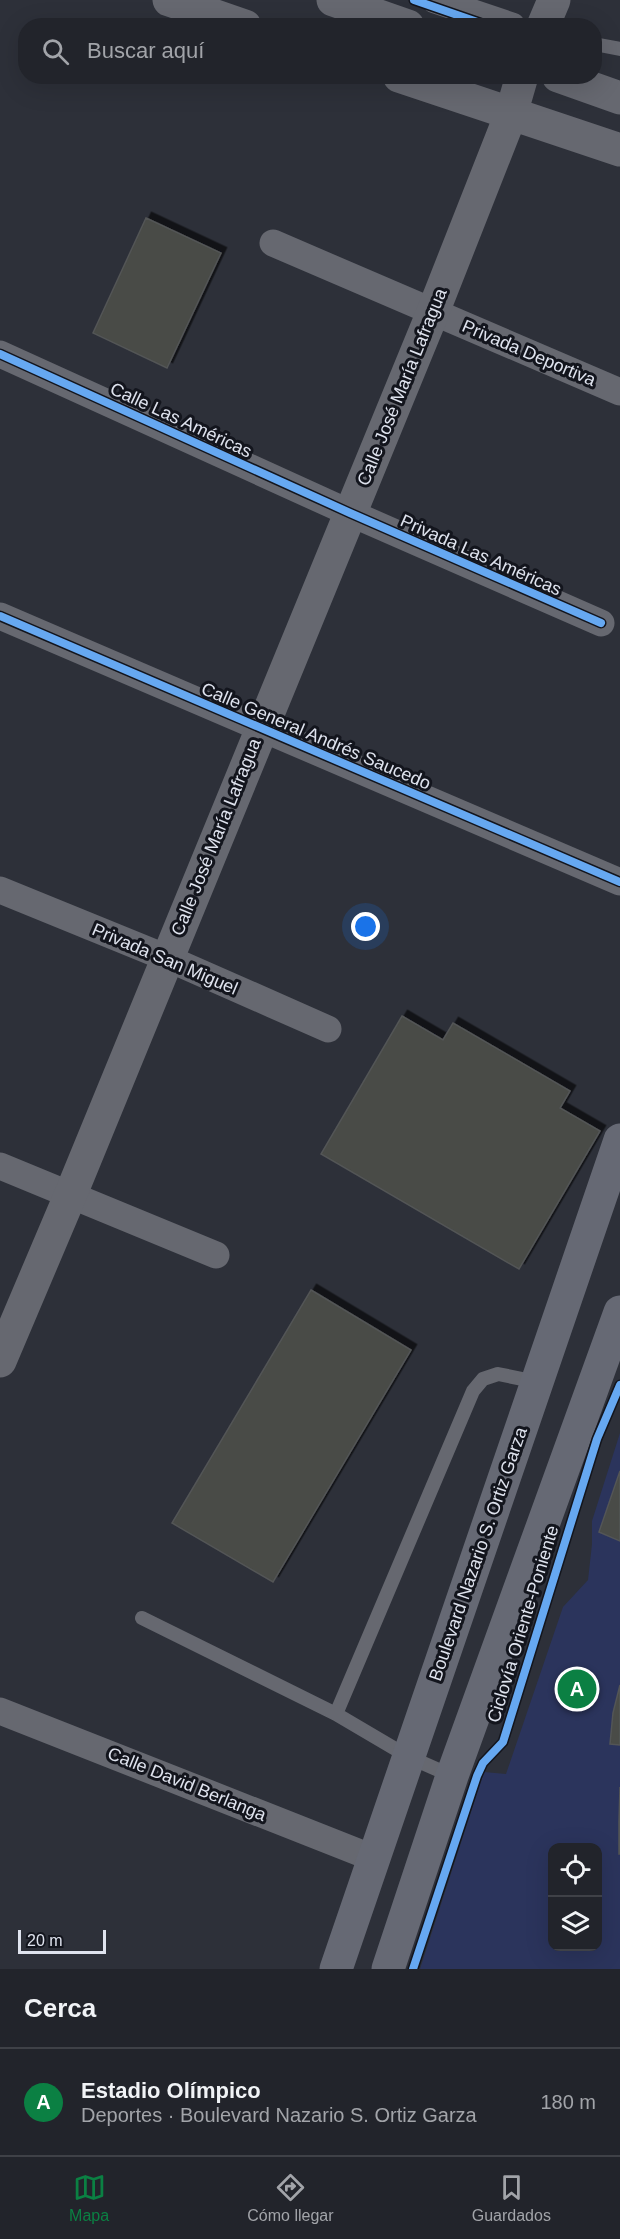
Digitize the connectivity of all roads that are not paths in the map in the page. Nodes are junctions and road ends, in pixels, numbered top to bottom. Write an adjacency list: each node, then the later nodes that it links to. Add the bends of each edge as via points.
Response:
1 (169, 0): 5 (main road)
2 (333, 0): 6 (main road)
3 (435, 0): 7 (street)
4 (554, 0): 8 (main road)
5 (222, 18)
6 (385, 18)
7 (489, 18)
8 (546, 18)
9 (602, 46): 10 (lane)
10 (620, 49)
11 (423, 84): 15 (main road)
12 (520, 84): 15 (main road, Calle José María Lafragua)
13 (581, 84): 14 (main road)
14 (620, 98)
15 (511, 114): 16 (main road); 18 (main road, Calle José María Lafragua)
16 (620, 150)
17 (273, 243): 18 (street, Privada Deportiva)
18 (433, 312): 20 (street, Privada Deportiva); 21 (main road, Calle José María Lafragua)
19 (0, 354): 21 (street, Calle Las Américas)
20 (620, 392)
21 (350, 513): 23 (street, Privada Las Américas); 24 (main road, Calle José María Lafragua)
22 (0, 616): 24 (street, Calle General Andrés Saucedo)
23 (601, 623)
24 (260, 729): 25 (street, Calle General Andrés Saucedo); 27 (main road, Calle José María Lafragua)
25 (620, 882)
26 (0, 890): 27 (street, Privada San Miguel)
27 (167, 958): 28 (street, Privada San Miguel); 31 (main road, Calle José María Lafragua)
28 (328, 1029)
29 (620, 1140): 35 (main road, Boulevard Nazario S. Ortiz Garza)
30 (0, 1166): 31 (street)
31 (70, 1196): 32 (street); 34 (main road, Calle José María Lafragua)
32 (216, 1255)
33 (620, 1312): 40 (main road)
34 (0, 1361)
35 (537, 1382): 38 (lane, via 498,1374 483,1379 473,1391); 39 (main road, Boulevard Nazario S. Ortiz Garza)
36 (142, 1618): 38 (lane)
37 (0, 1711): 41 (street, Calle David Berlanga)
38 (336, 1713): 39 (lane)
39 (409, 1757): 40 (lane); 41 (main road, Boulevard Nazario S. Ortiz Garza)
40 (452, 1776): 43 (main road)
41 (373, 1858): 42 (main road, Boulevard Nazario S. Ortiz Garza)
42 (336, 1969)
43 (388, 1969)

